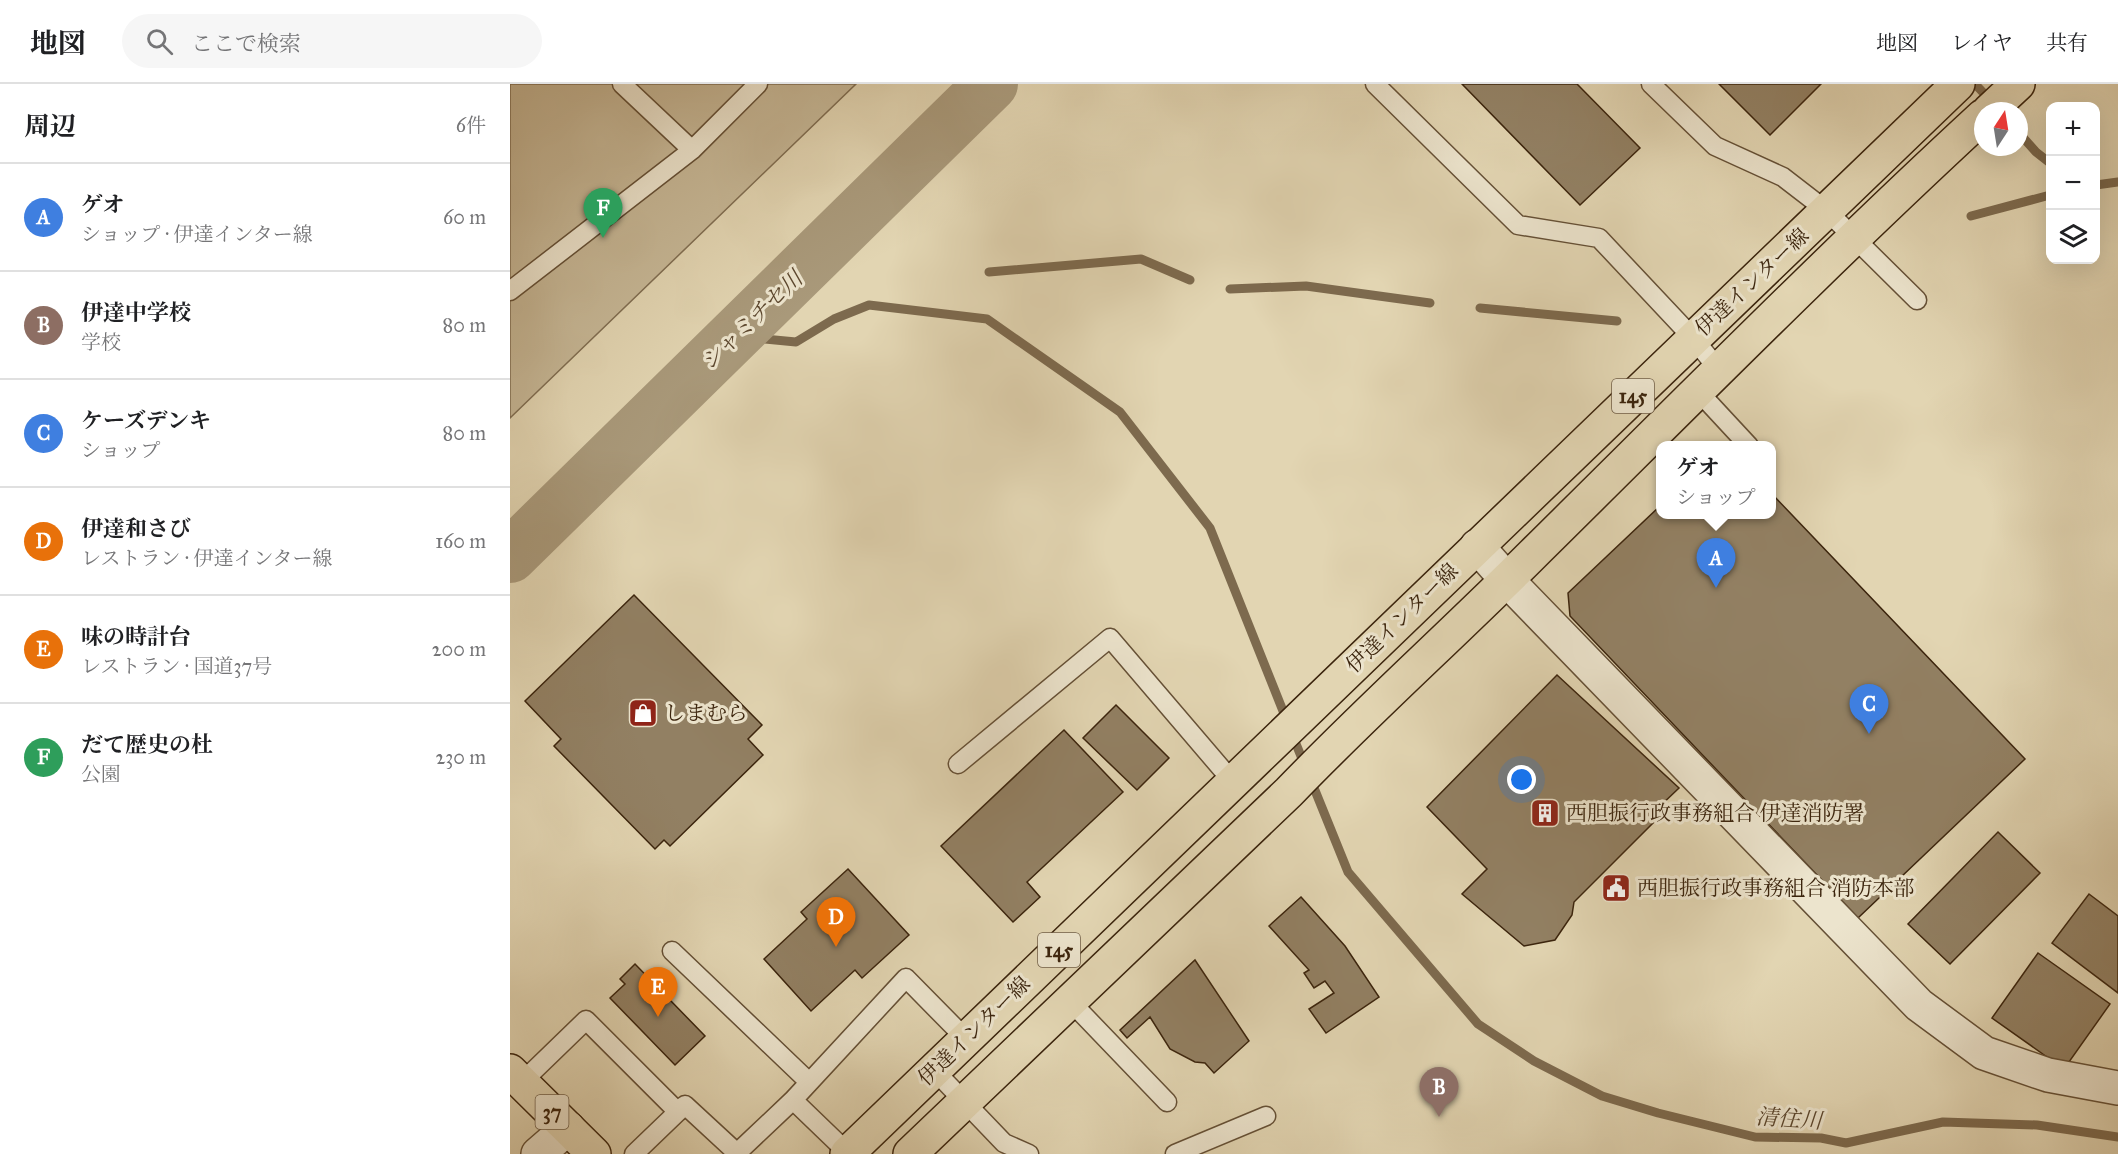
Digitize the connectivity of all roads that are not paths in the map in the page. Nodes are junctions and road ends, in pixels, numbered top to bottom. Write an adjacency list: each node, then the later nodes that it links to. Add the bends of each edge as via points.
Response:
1 (622, 84): 9 (lane)
2 (758, 84): 9 (lane)
3 (1375, 84): 14 (lane, via 1518,225 1599,238)
4 (1651, 84): 10 (lane, via 1715,146 1783,177)
5 (2018, 84): 7 (main road, 伊達インター線 / 145)
6 (1950, 91): 10 (main road, 伊達インター線 / 145)
7 (1998, 102)
8 (1974, 125): 11 (main road, 伊達インター線 / 145)
9 (692, 150): 12 (lane)
10 (1827, 211): 11 (lane); 14 (main road, 伊達インター線 / 145)
11 (1854, 238): 13 (lane); 15 (main road, 伊達インター線 / 145)
12 (510, 291)
13 (1917, 300)
14 (1693, 338): 15 (lane); 17 (main road, 伊達インター線 / 145)
15 (1709, 380): 16 (lane); 18 (main road, 伊達インター線 / 145)
16 (1746, 441)
17 (1477, 546): 18 (street); 20 (main road, 伊達インター線 / 145)
18 (1507, 580): 22 (main road, 伊達インター線 / 145); 27 (street, via 1919,1005 1984,1053 2049,1075)
19 (958, 764): 20 (lane, via 1110,638)
20 (1233, 782): 23 (main road, 伊達インター線 / 145)
21 (672, 951): 26 (lane)
22 (1070, 1001): 29 (main road, 伊達インター線 / 145); 30 (lane)
23 (966, 1039): 24 (main road, 伊達インター線 / 145); 26 (lane, via 906,978)
24 (934, 1070): 29 (lane); 34 (main road, 伊達インター線 / 145)
25 (516, 1076): 31 (lane, via 586,1020); 33 (main road, 37)
26 (809, 1082): 28 (lane)
27 (2118, 1088)
28 (793, 1100): 31 (lane, via 737,1154 685,1105); 34 (lane)
29 (965, 1102): 38 (main road, 伊達インター線 / 145); 39 (lane, via 1004,1143)
30 (1167, 1102)
31 (678, 1112): 37 (lane)
32 (1266, 1116): 40 (lane)
33 (568, 1128): 35 (street); 36 (main road, 37)
34 (847, 1153)
35 (538, 1154)
36 (594, 1154)
37 (634, 1154)
38 (910, 1154)
39 (1029, 1154)
40 (1175, 1154)

